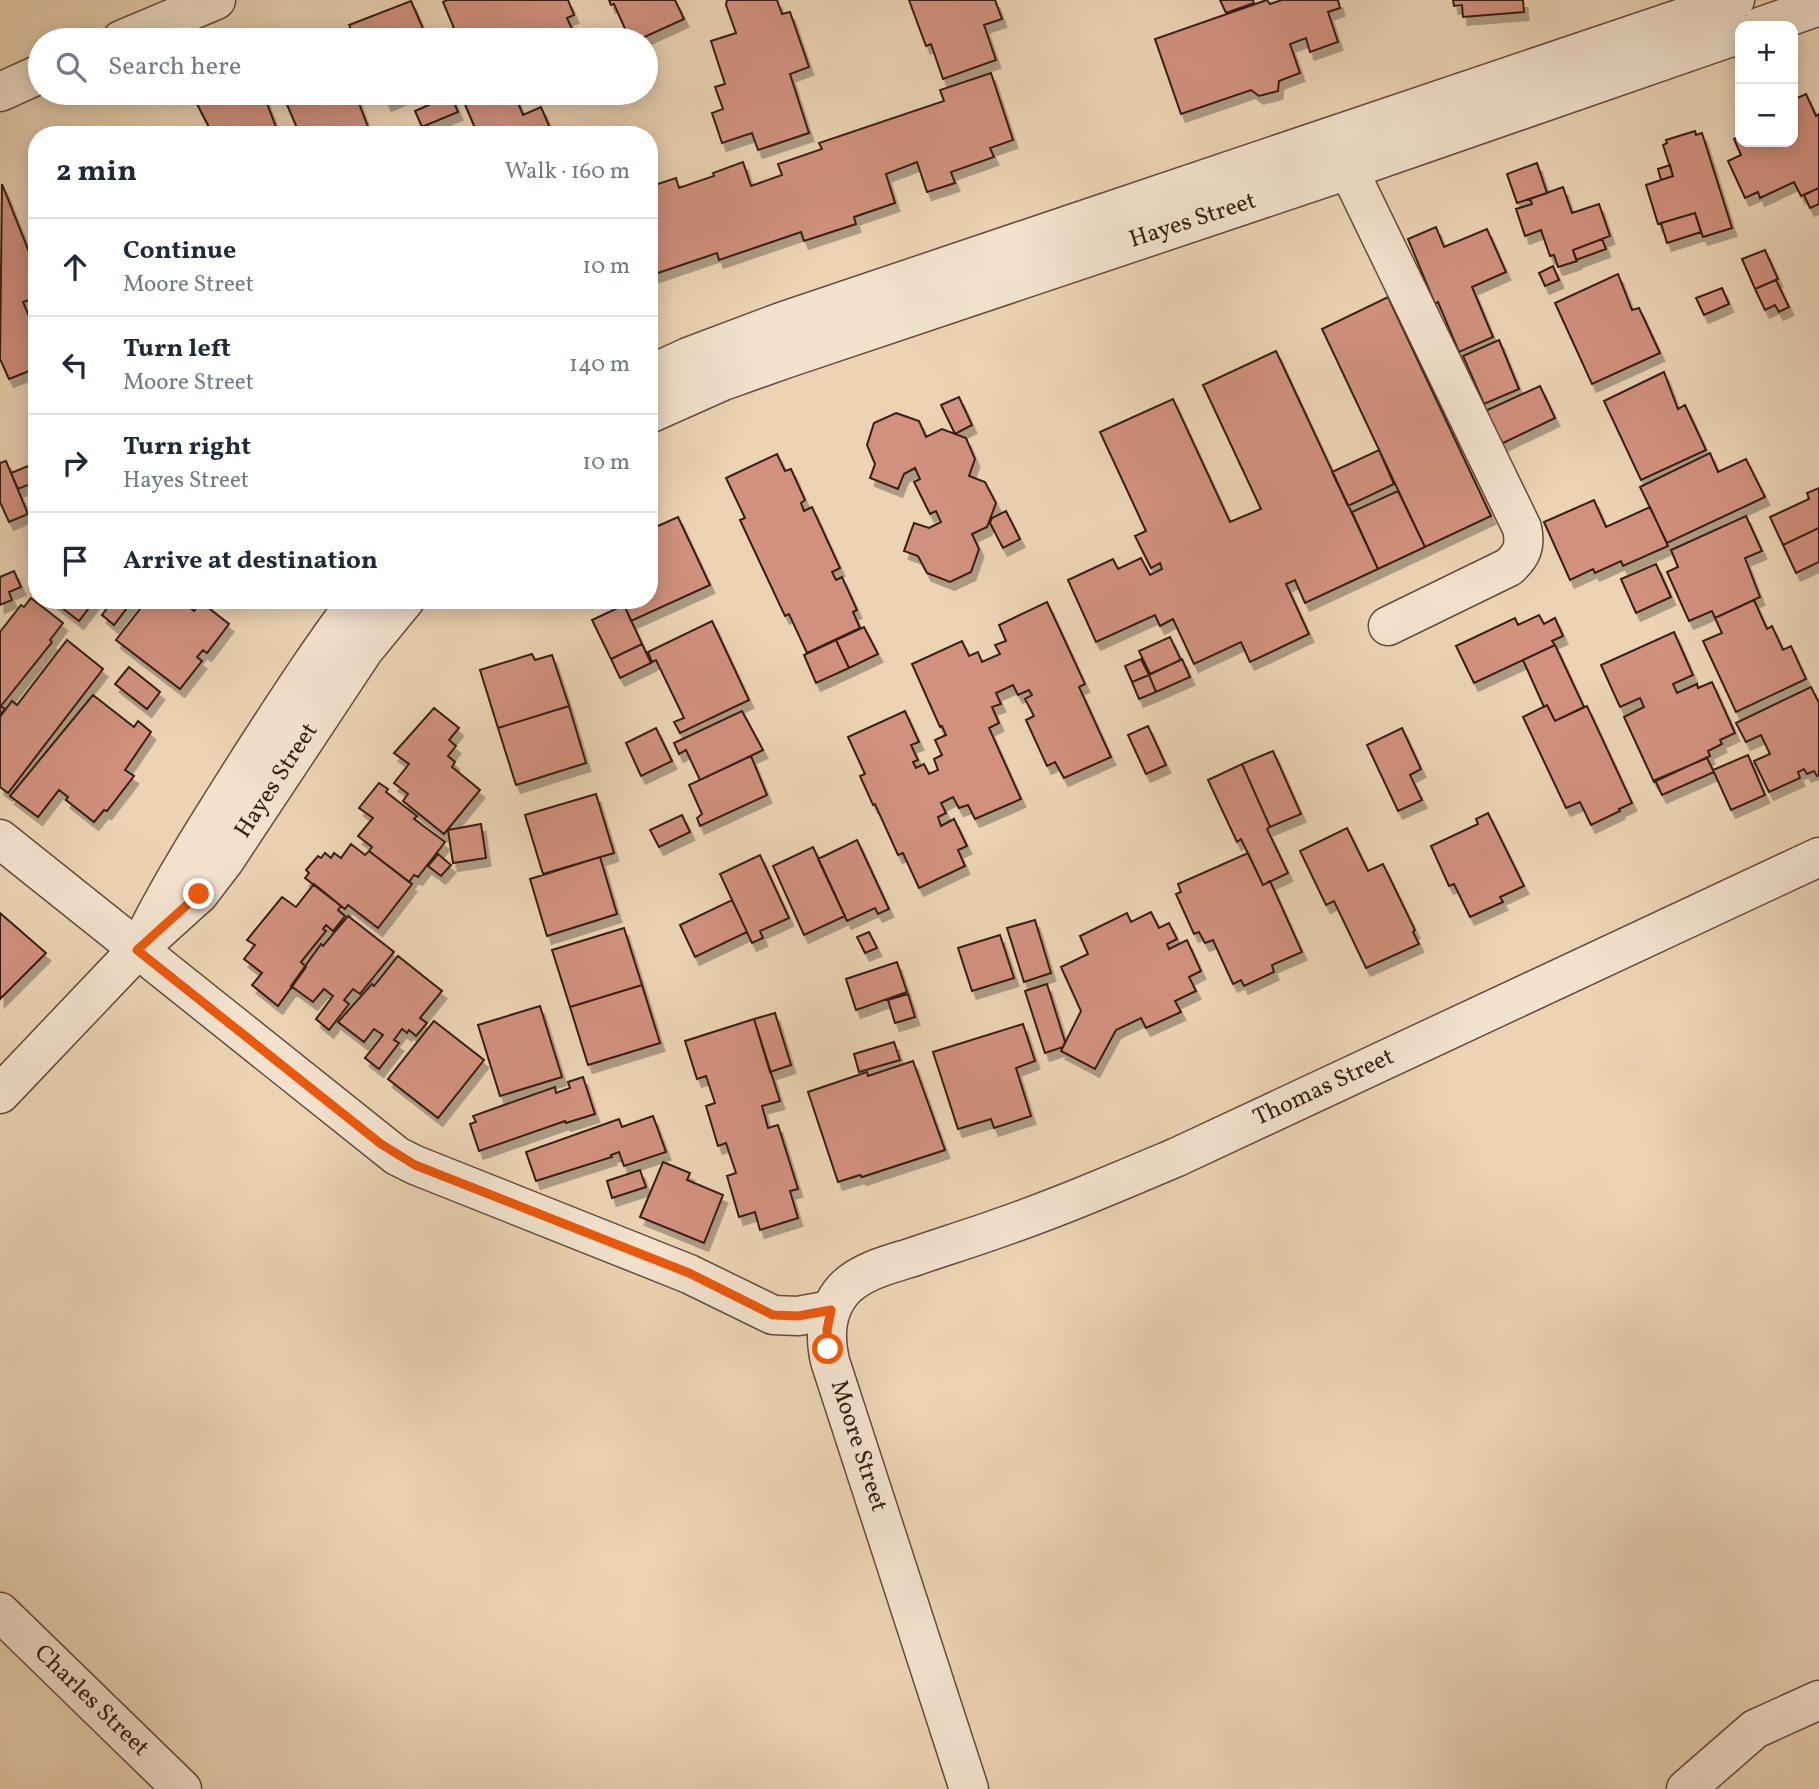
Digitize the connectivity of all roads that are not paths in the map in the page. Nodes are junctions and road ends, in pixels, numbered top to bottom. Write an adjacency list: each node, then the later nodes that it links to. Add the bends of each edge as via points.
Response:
1 (216, 0): 5 (street)
2 (1735, 0): 9 (street, Hayes Street)
3 (1819, 6): 4 (street)
4 (1776, 21)
5 (150, 28)
6 (1735, 35): 9 (street, Hayes Street)
7 (28, 80): 8 (street)
8 (0, 92)
9 (1341, 153): 10 (street, Hayes Street, via 781,322); 11 (street, Hayes Street, via 723,381); 14 (street, via 1524,538 1519,558 1509,567)
10 (658, 371)
11 (658, 410)
12 (351, 609): 17 (street, Hayes Street, via 176,874)
13 (398, 609): 17 (street, Hayes Street, via 364,650 225,860 199,894)
14 (1388, 626)
15 (0, 839): 17 (street)
16 (1819, 857): 19 (street, Thomas Street, via 1101,1190 866,1273 846,1287)
17 (137, 950): 18 (street, Hayes Street); 19 (street, via 381,1144 415,1165 689,1273 773,1315)
18 (0, 1094)
19 (831, 1310): 23 (street, Moore Street, via 827,1330 830,1361)
20 (0, 1612): 22 (street, Charles Street)
21 (1819, 1700): 24 (street, via 1755,1729)
22 (182, 1789)
23 (969, 1789)
24 (1686, 1789)

